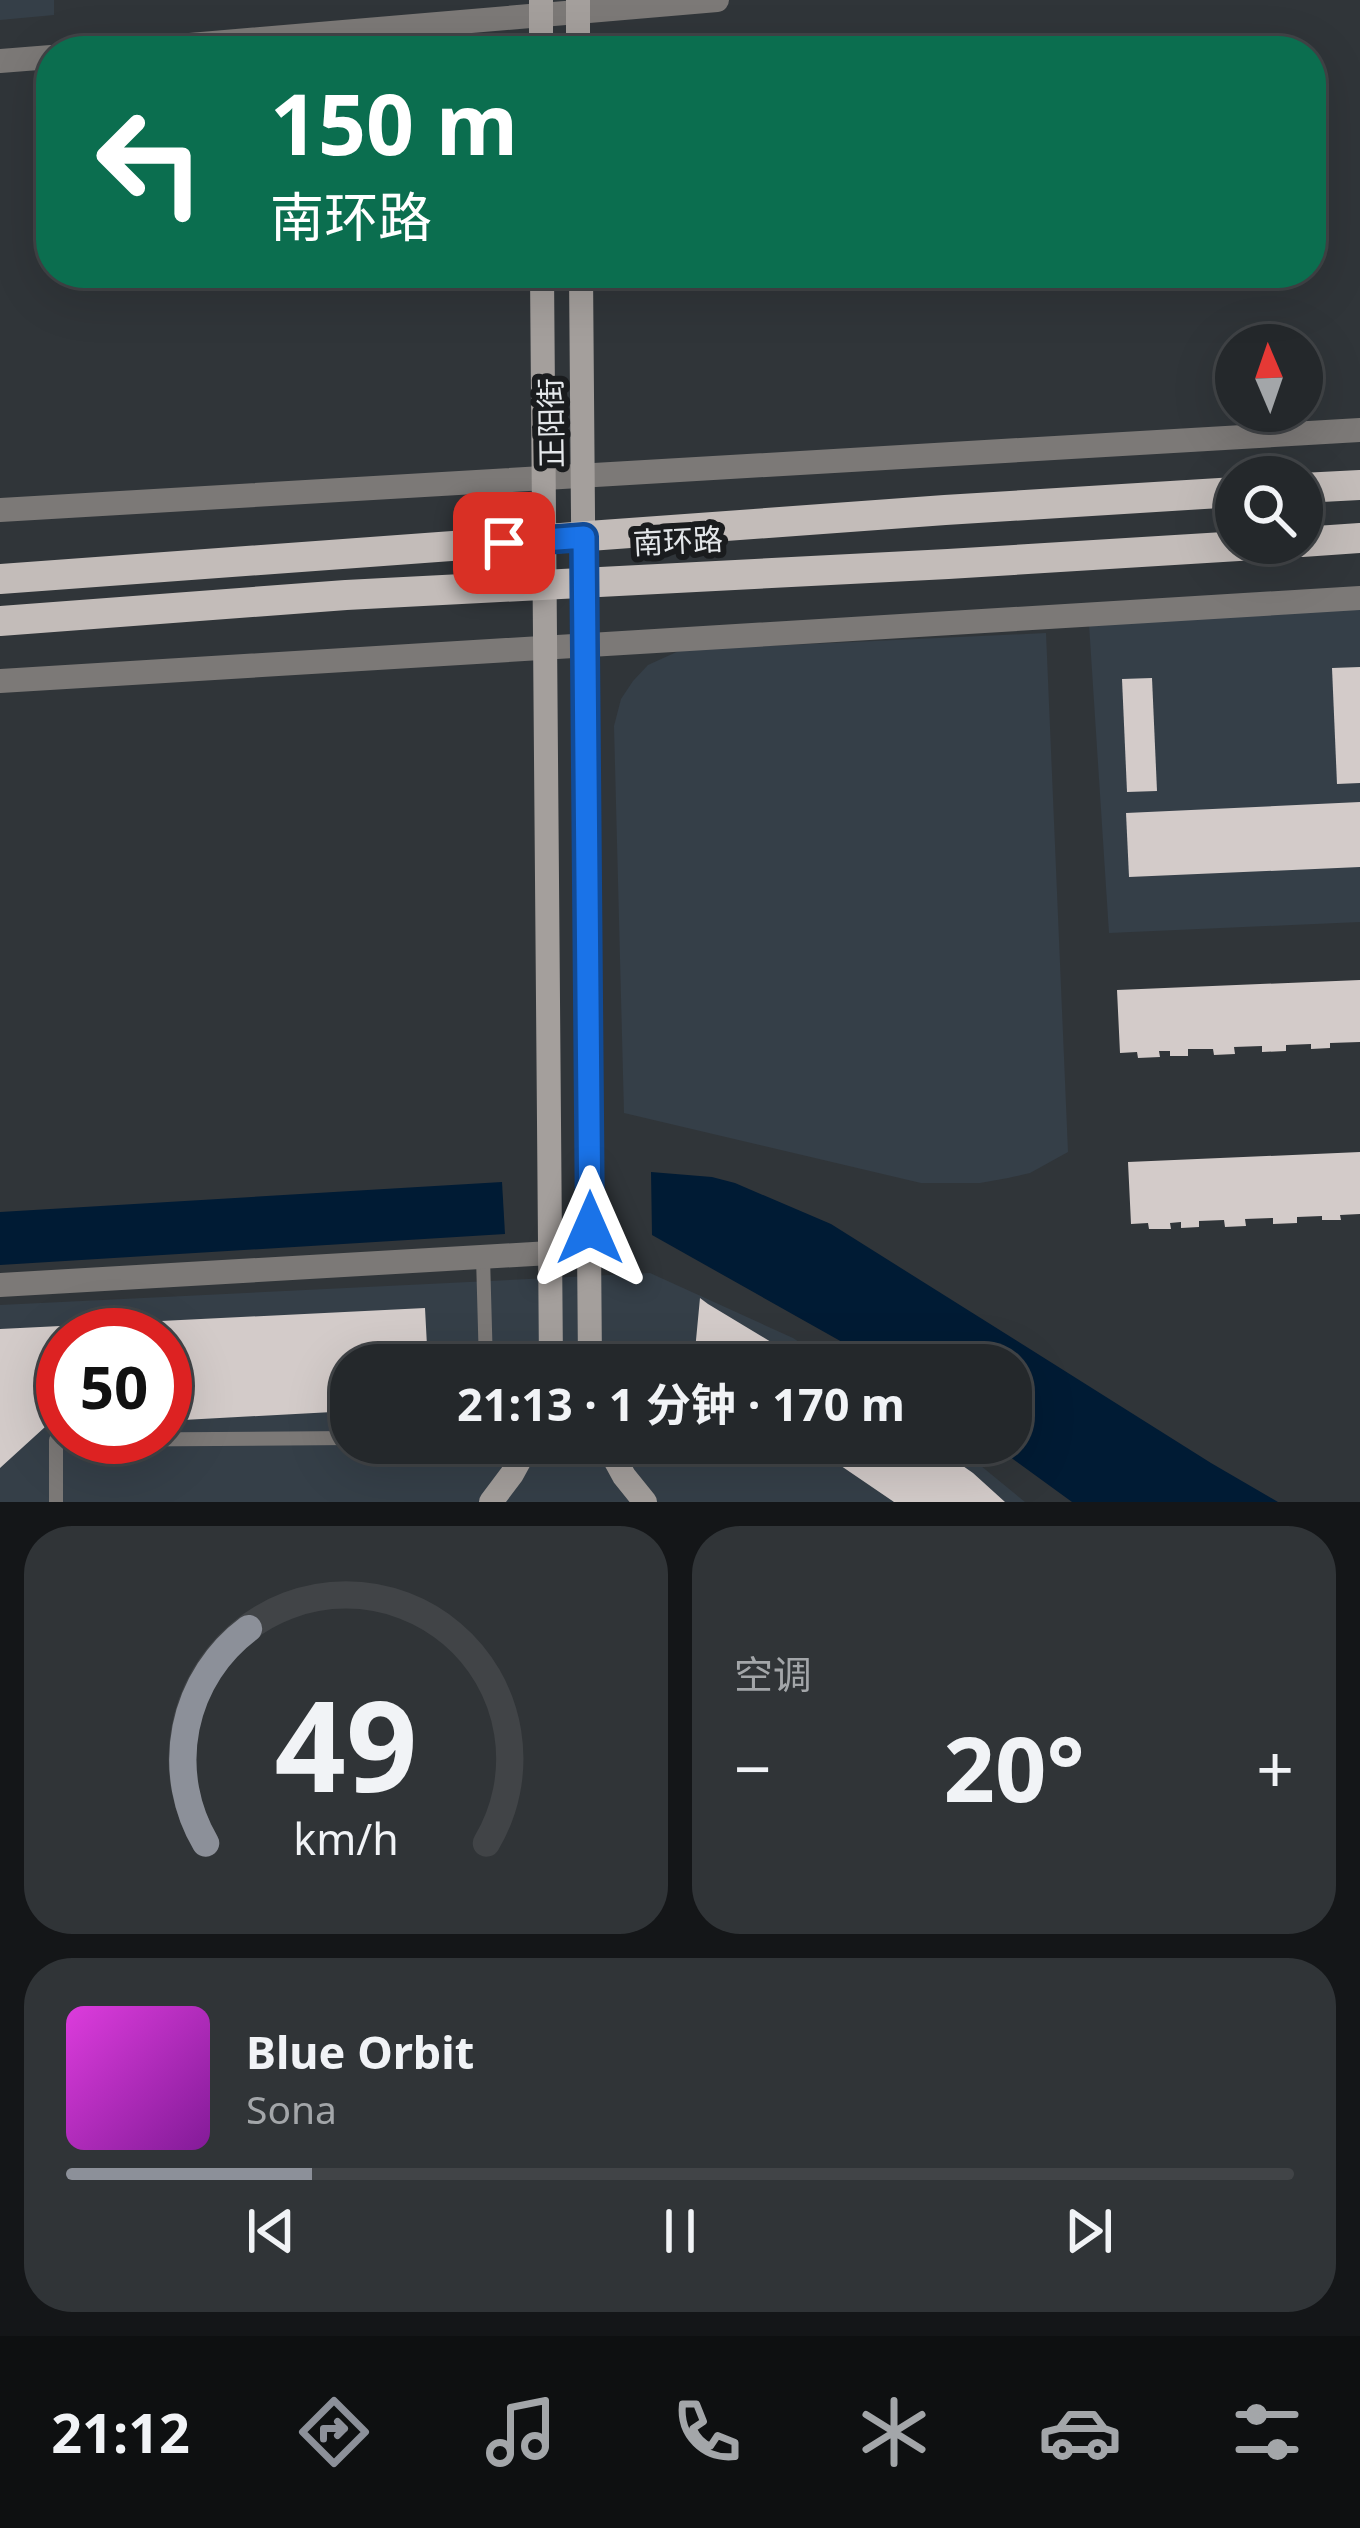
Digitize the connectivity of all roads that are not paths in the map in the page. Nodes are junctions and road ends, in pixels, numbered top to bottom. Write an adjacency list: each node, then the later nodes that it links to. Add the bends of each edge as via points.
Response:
1 (717, 0): 2 (street)
2 (578, 6): 3 (street)
3 (541, 8): 4 (street)
4 (267, 36)
5 (36, 58): 6 (street)
6 (0, 61)
7 (542, 288): 11 (main road, 正阳街)
8 (580, 288): 10 (main road, 正阳街)
9 (1360, 430): 10 (street)
10 (583, 476): 11 (street); 16 (main road, 正阳街)
11 (544, 478): 15 (street); 18 (main road, 正阳街)
12 (1360, 484): 13 (main road)
13 (1323, 487)
14 (1215, 493): 16 (main road, 南环路)
15 (0, 510)
16 (584, 537): 18 (main road, 南环路); 22 (main road, 正阳街)
17 (1360, 538): 19 (main road)
18 (544, 540): 21 (main road, 南环路); 23 (main road, 正阳街)
19 (1323, 541)
20 (1215, 547): 22 (main road, 南环路)
21 (0, 580)
22 (584, 583): 23 (main road, 南环路); 26 (main road, 正阳街)
23 (544, 585): 25 (main road, 南环路); 27 (main road, 正阳街)
24 (1360, 598): 26 (street)
25 (0, 621)
26 (585, 645): 27 (street); 34 (main road, 正阳街)
27 (546, 647): 28 (street); 29 (main road, 正阳街)
28 (0, 681)
29 (550, 1253): 30 (street); 33 (main road, 正阳街)
30 (483, 1257): 31 (street); 32 (lane)
31 (0, 1285)
32 (485, 1344)
33 (551, 1344)
34 (590, 1344)
35 (330, 1438): 38 (lane, via 56,1440)
36 (517, 1464): 39 (main road)
37 (617, 1464): 40 (main road)
38 (56, 1502)
39 (491, 1502)
40 (645, 1502)

